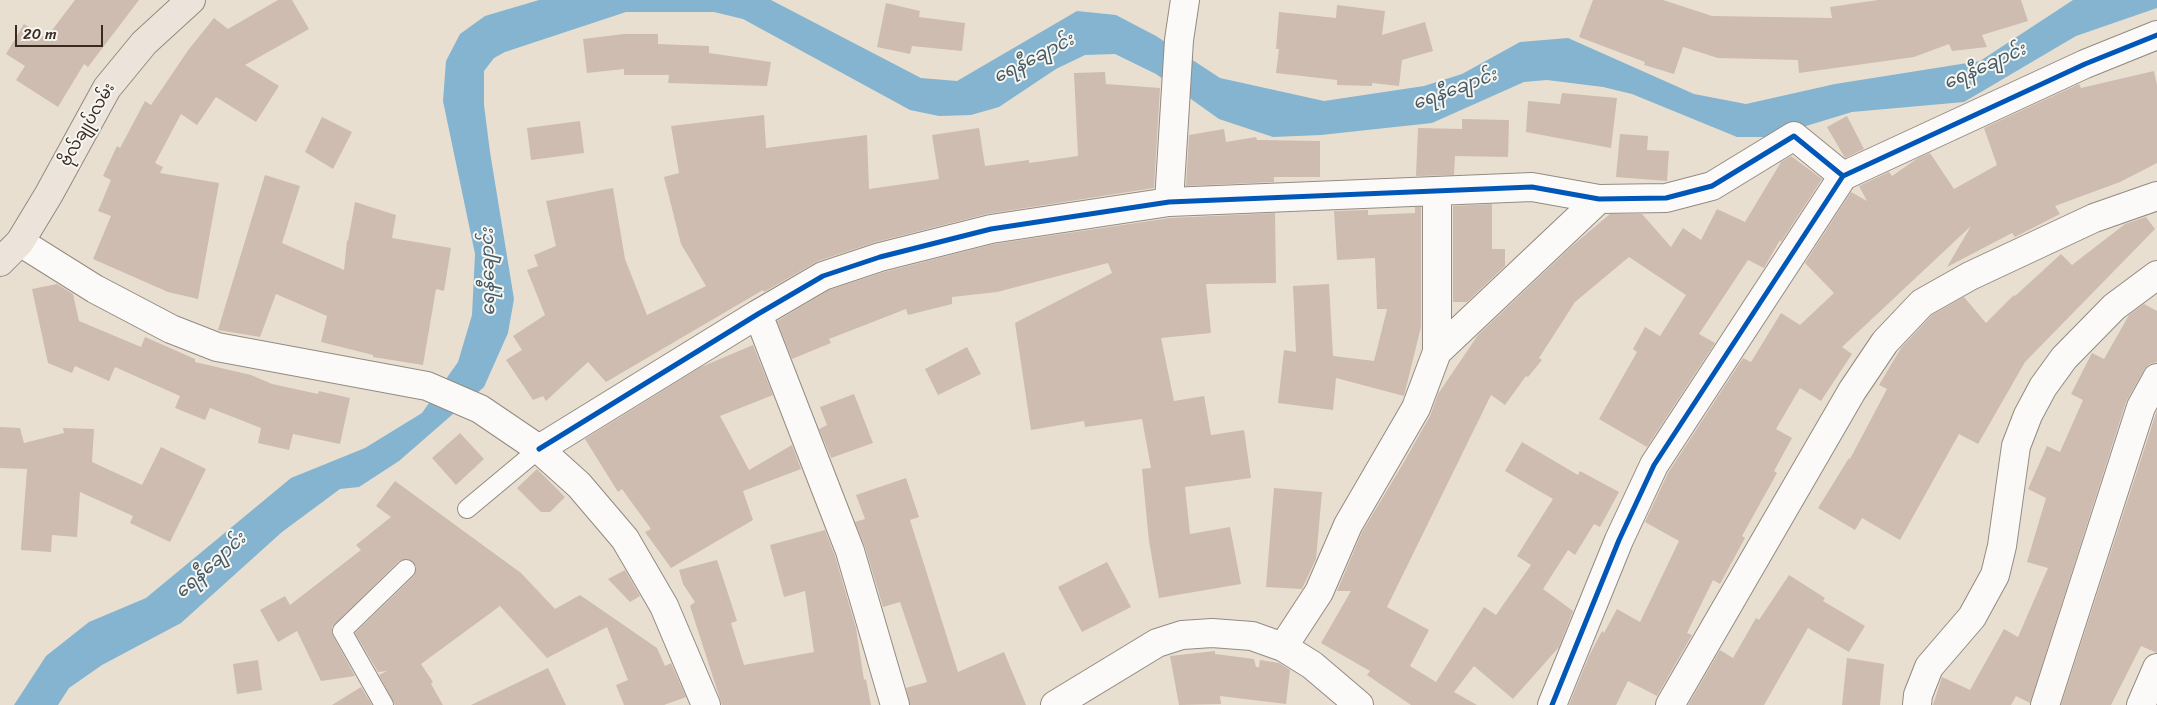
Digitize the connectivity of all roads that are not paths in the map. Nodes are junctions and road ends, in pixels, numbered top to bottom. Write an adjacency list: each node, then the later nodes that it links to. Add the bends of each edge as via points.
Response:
1 (191, 0): 9 (main road, ဗိုလ်‌ချုပ်‌လမ်း, via 144,42 107,88)
2 (1185, 0): 8 (street, via 1179,40)
3 (2157, 35): 4 (street, via 2085,64)
4 (1842, 176): 7 (street, via 1794,136 1712,186 1666,198); 25 (street, via 1654,465 1619,540)
5 (1437, 191): 7 (street, via 1532,187); 8 (street); 13 (street)
6 (2157, 196): 26 (street, via 2094,218 1970,276 1922,303 1885,342 1852,391)
7 (1599, 199): 13 (street)
8 (1169, 202): 12 (street, via 991,229 880,258 823,276)
9 (20, 242): 10 (main road, ဗိုလ်‌ချုပ်‌လမ်း); 15 (street, via 94,289 171,329 217,347 427,386 480,409)
10 (0, 262)
11 (2157, 275): 27 (street, via 2114,307 2064,358 2043,387 2016,446 1995,575 1972,617 1929,667)
12 (758, 314): 15 (street); 22 (street, via 850,551)
13 (1438, 352): 18 (street, via 1416,408 1348,525 1319,592)
14 (2157, 378): 28 (street, via 2141,407)
15 (539, 450): 16 (lane); 21 (street, via 579,485 625,539 664,606)
16 (467, 509)
17 (406, 569): 20 (lane, via 342,630)
18 (1283, 647): 23 (street, via 1252,636 1182,635 1157,643); 24 (street, via 1312,665)
19 (2157, 668): 29 (street)
20 (384, 705)
21 (706, 705)
22 (895, 705)
23 (1055, 705)
24 (1359, 705)
25 (1552, 705)
26 (1670, 705)
27 (1917, 705)
28 (2045, 705)
29 (2142, 705)

